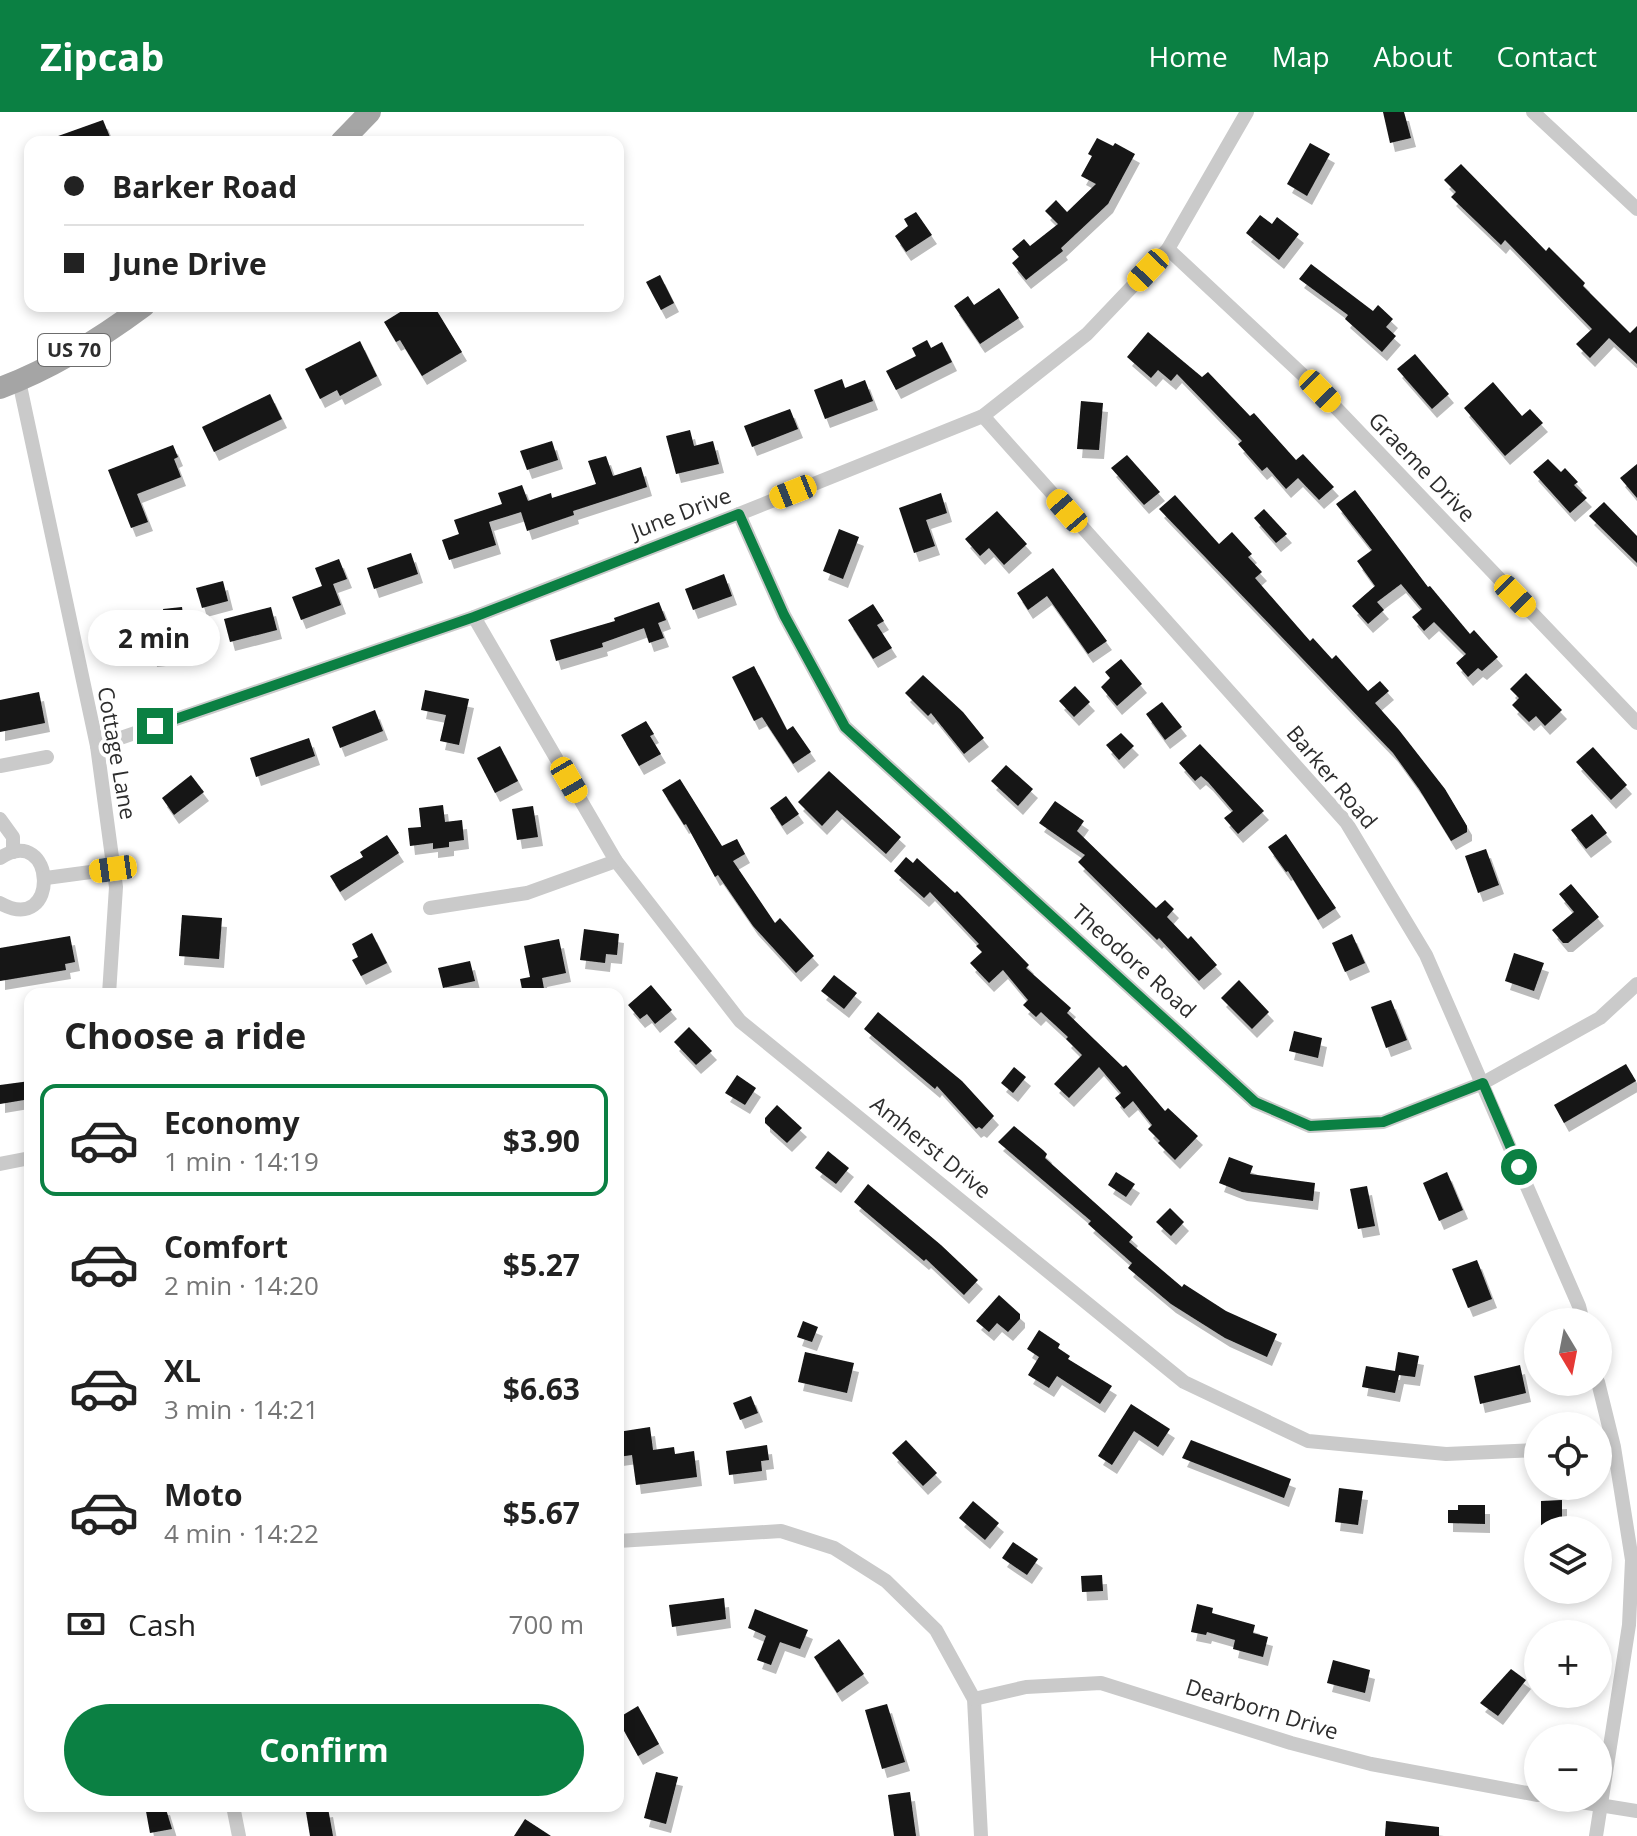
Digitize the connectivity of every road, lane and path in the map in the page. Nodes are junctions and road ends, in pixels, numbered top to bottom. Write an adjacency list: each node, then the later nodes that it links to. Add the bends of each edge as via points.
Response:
1 (370, 112): 4 (main road)
2 (1247, 112): 6 (street, June Drive)
3 (1533, 112): 5 (street)
4 (347, 136)
5 (1637, 209)
6 (1168, 249): 9 (street, June Drive, via 1087,334); 12 (street, Graeme Drive, via 1320,391)
7 (136, 312): 8 (main road, US 70)
8 (10, 384): 13 (street, Cottage Lane)
9 (983, 416): 10 (street, June Drive); 25 (street, Barker Road, via 1346,822 1426,955)
10 (739, 514): 11 (street, June Drive); 25 (street, Theodore Road, via 784,615 845,727 1255,1102 1310,1126 1383,1122)
11 (474, 617): 13 (street, June Drive); 18 (street, Amherst Drive)
12 (1637, 723)
13 (97, 746): 19 (street, Cottage Lane)
14 (47, 757): 15 (street)
15 (0, 766)
16 (0, 819): 17 (street, via 13,837)
17 (6, 855): 20 (street, via 22,852 39,861)
18 (616, 861): 22 (street, via 527,893); 31 (street, Amherst Drive, via 740,1021 1184,1382 1308,1441 1446,1454)
19 (113, 869): 20 (street); 24 (street, Cottage Lane)
20 (46, 878): 21 (street, via 34,903 16,909)
21 (0, 903)
22 (430, 908)
23 (1637, 984): 25 (street, Theodore Road, via 1600,1018)
24 (109, 988)
25 (1483, 1083): 28 (street, Barker Road)
26 (24, 1159): 27 (street)
27 (0, 1164)
28 (1580, 1308)
29 (1601, 1396): 30 (street)
30 (1614, 1447): 34 (street, via 1632,1560 1630,1612)
31 (1524, 1451)
32 (624, 1541): 33 (street, via 781,1531 834,1548 886,1581 936,1630)
33 (974, 1699): 35 (street, Dearborn Drive, via 1026,1687 1101,1683 1371,1764); 41 (street)
34 (1612, 1728)
35 (1524, 1792)
36 (1612, 1808): 37 (street)
37 (1637, 1811)
38 (234, 1812): 40 (street)
39 (1599, 1812): 42 (street)
40 (239, 1836)
41 (981, 1836)
42 (1596, 1836)

